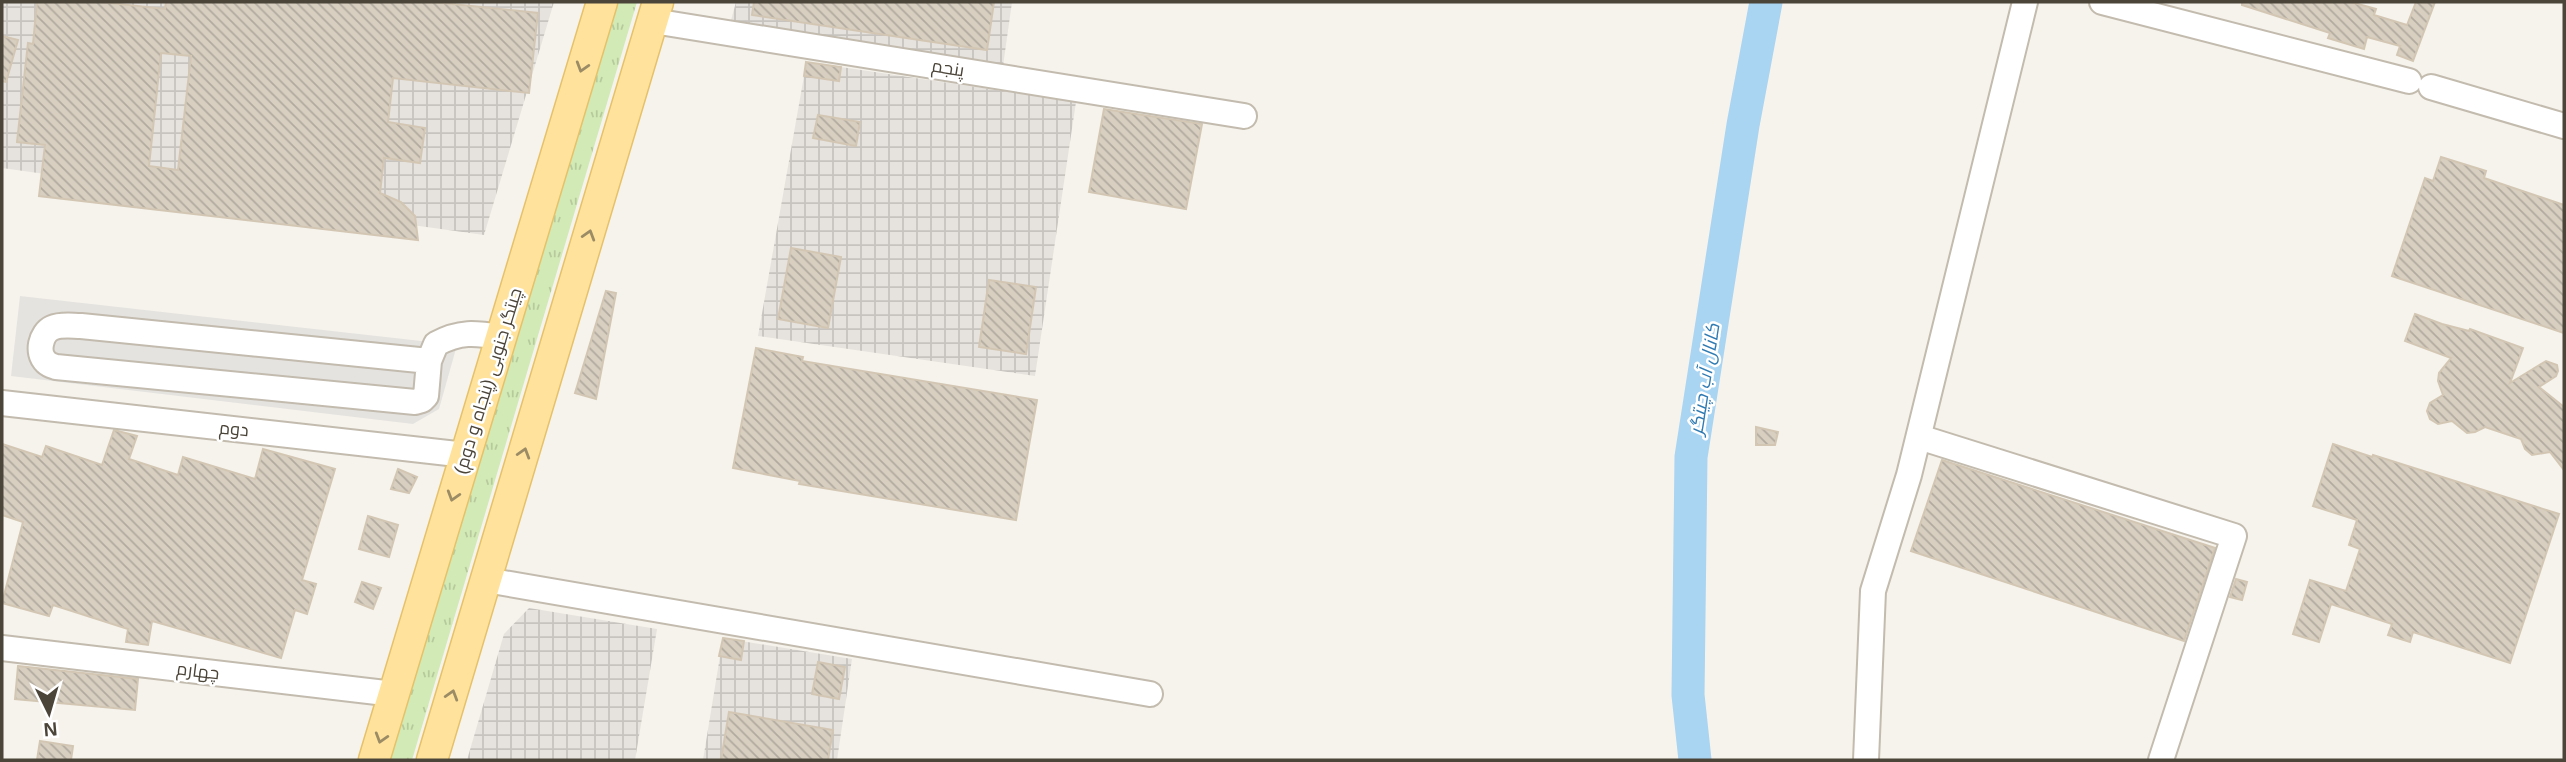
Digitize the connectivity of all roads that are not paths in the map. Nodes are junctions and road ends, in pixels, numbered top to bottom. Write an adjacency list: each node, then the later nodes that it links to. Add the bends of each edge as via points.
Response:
1 (602, 2): 7 (main road, چیتگر جنوبی (پنجاه و دوم), one-way to 7)
2 (2025, 2): 10 (lane)
3 (2102, 2): 6 (lane)
4 (656, 11): 5 (lane, پنجم); 12 (main road, one-way to 4)
5 (1244, 116)
6 (2564, 126)
7 (501, 337): 8 (lane, via 452,335 436,344); 11 (main road, چیتگر جنوبی (پنجاه و دوم))
8 (429, 361): 8 (lane, via 81,326 52,328 44,334 41,354 56,367 415,402 426,396)
9 (2, 404): 11 (lane, دوم)
10 (1919, 437): 18 (lane, via 1873,591); 19 (lane, via 2234,536)
11 (466, 455): 14 (main road, چیتگر جنوبی (پنجاه و دوم), one-way to 14)
12 (486, 580): 15 (lane); 17 (main road, one-way to 12)
13 (2, 648): 14 (lane, چهارم)
14 (394, 694): 16 (main road, چیتگر جنوبی (پنجاه و دوم), one-way to 16)
15 (1150, 694)
16 (374, 760)
17 (432, 760)
18 (1866, 760)
19 (2161, 760)

